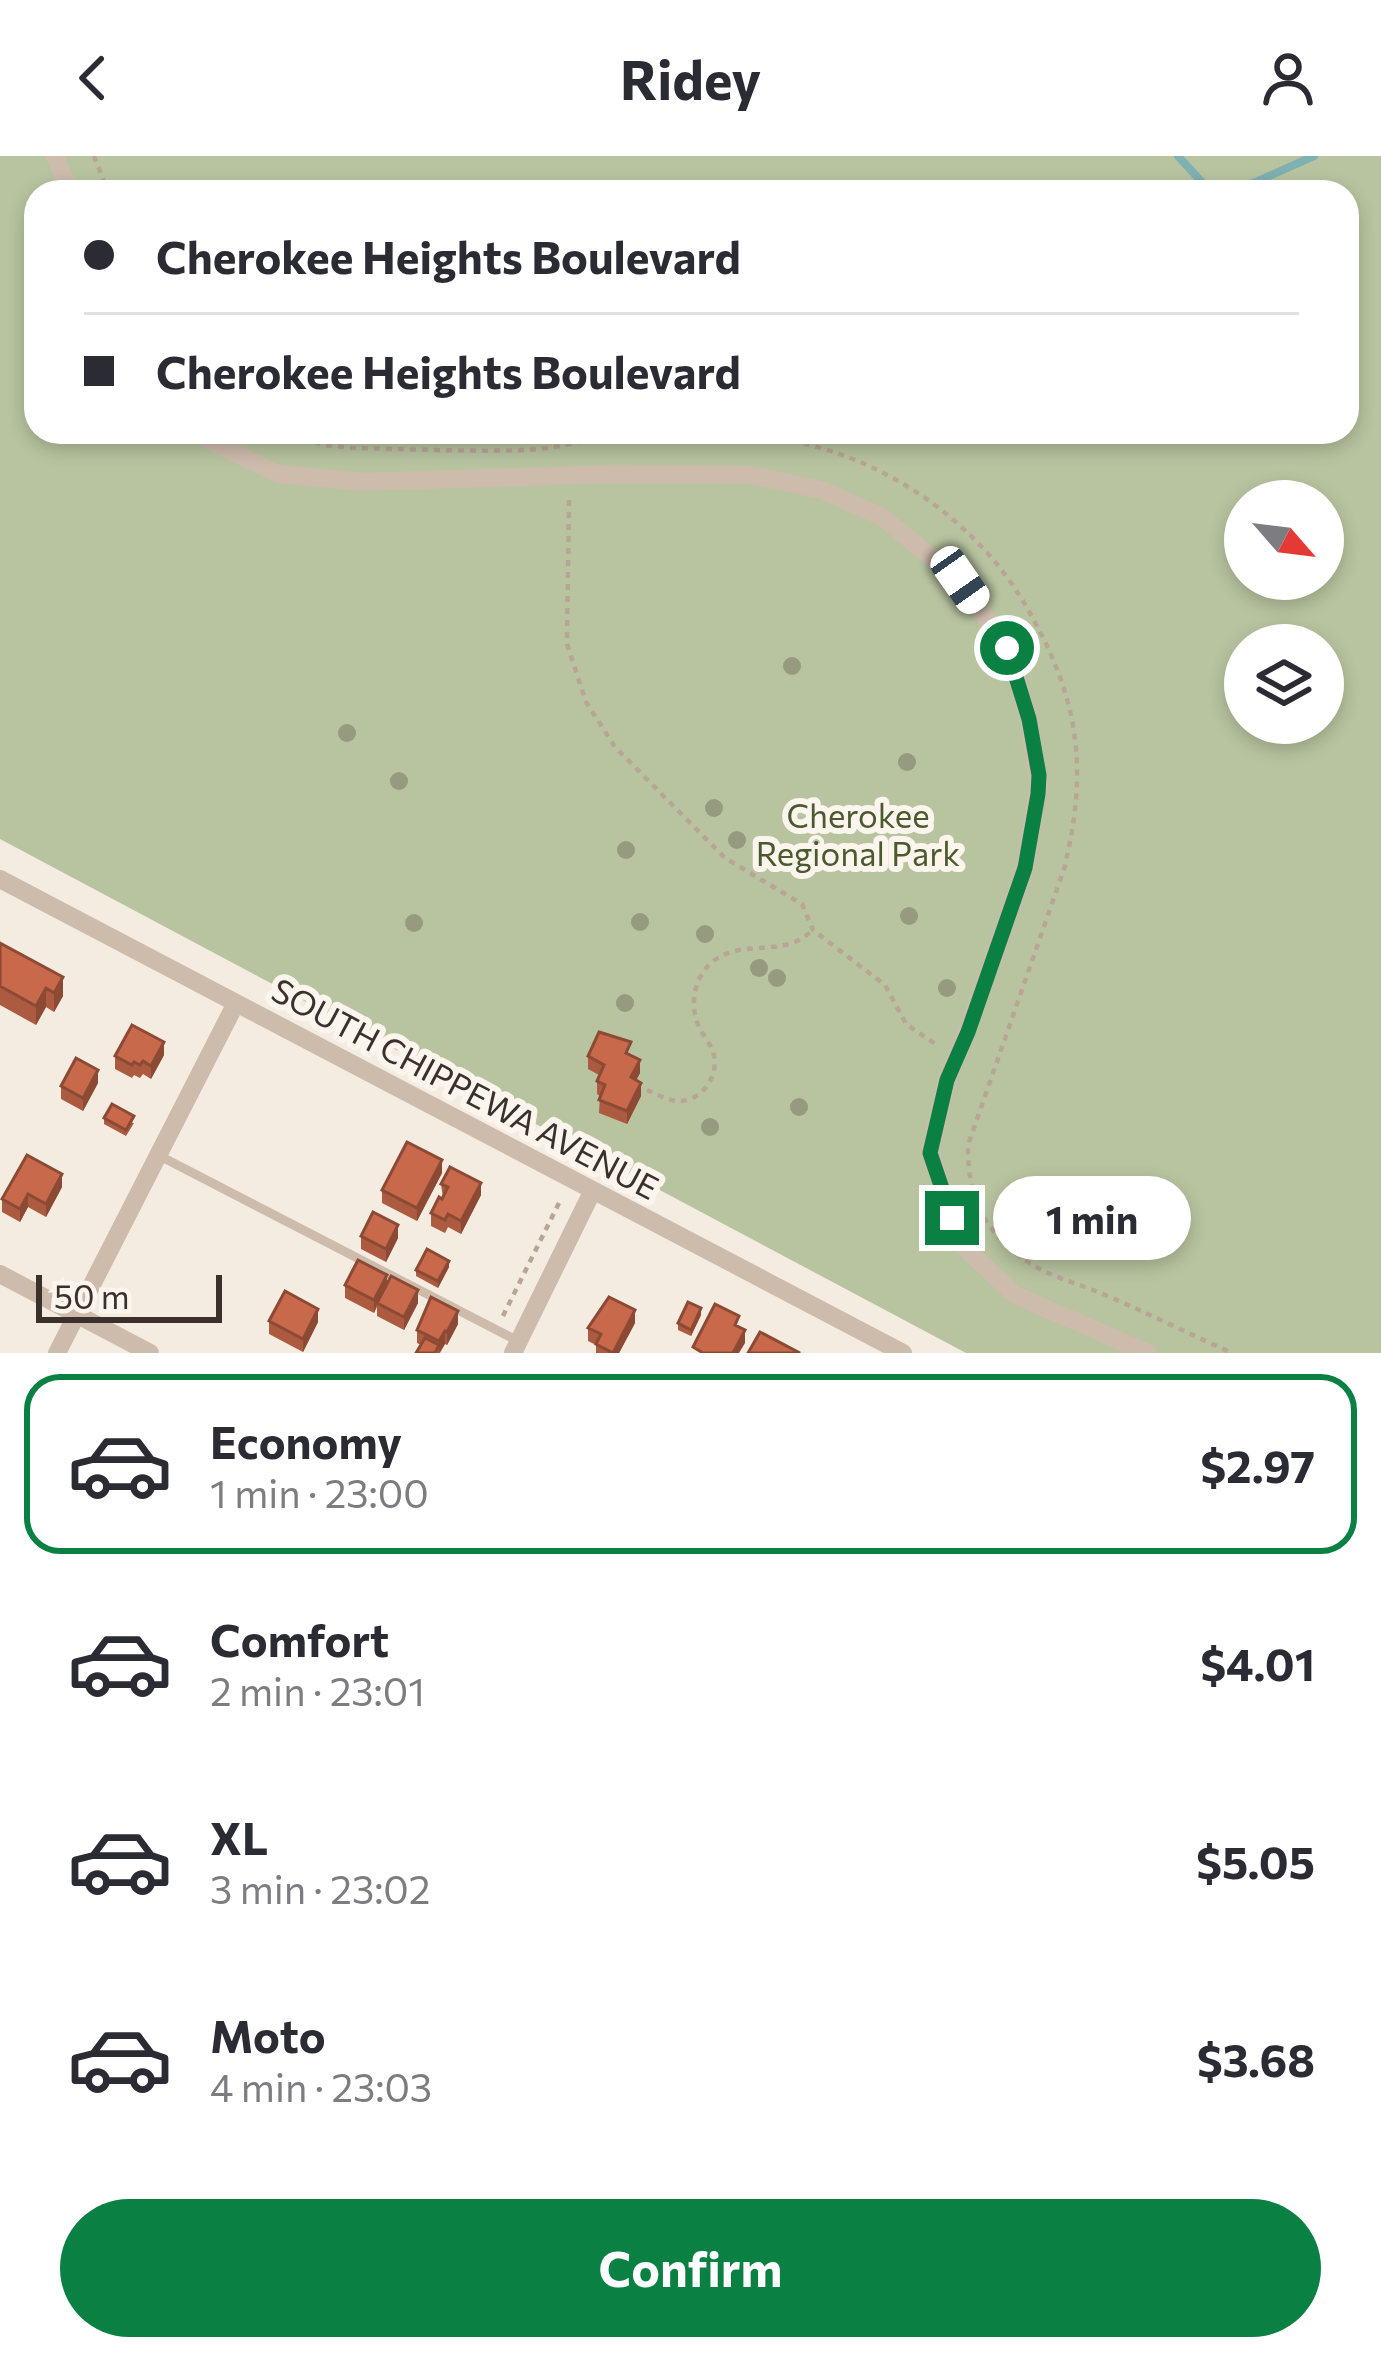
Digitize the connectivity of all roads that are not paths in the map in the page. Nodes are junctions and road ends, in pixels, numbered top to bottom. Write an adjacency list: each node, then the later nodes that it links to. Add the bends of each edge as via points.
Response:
1 (217, 444): 12 (street, via 278,474 363,482 751,475 821,490 881,516 960,580 1007,648 1039,784 1025,868 947,1080 930,1153 963,1246 1015,1295)
2 (0, 879): 3 (street, SOUTH CHIPPEWA AVENUE)
3 (236, 1004): 4 (street); 5 (street, SOUTH CHIPPEWA AVENUE)
4 (158, 1155): 7 (street); 8 (lane)
5 (593, 1190): 8 (street); 11 (street, SOUTH CHIPPEWA AVENUE)
6 (0, 1274): 7 (street)
7 (76, 1315): 9 (street); 10 (street)
8 (516, 1347)
9 (57, 1353)
10 (150, 1353)
11 (903, 1353)
12 (1148, 1353)

